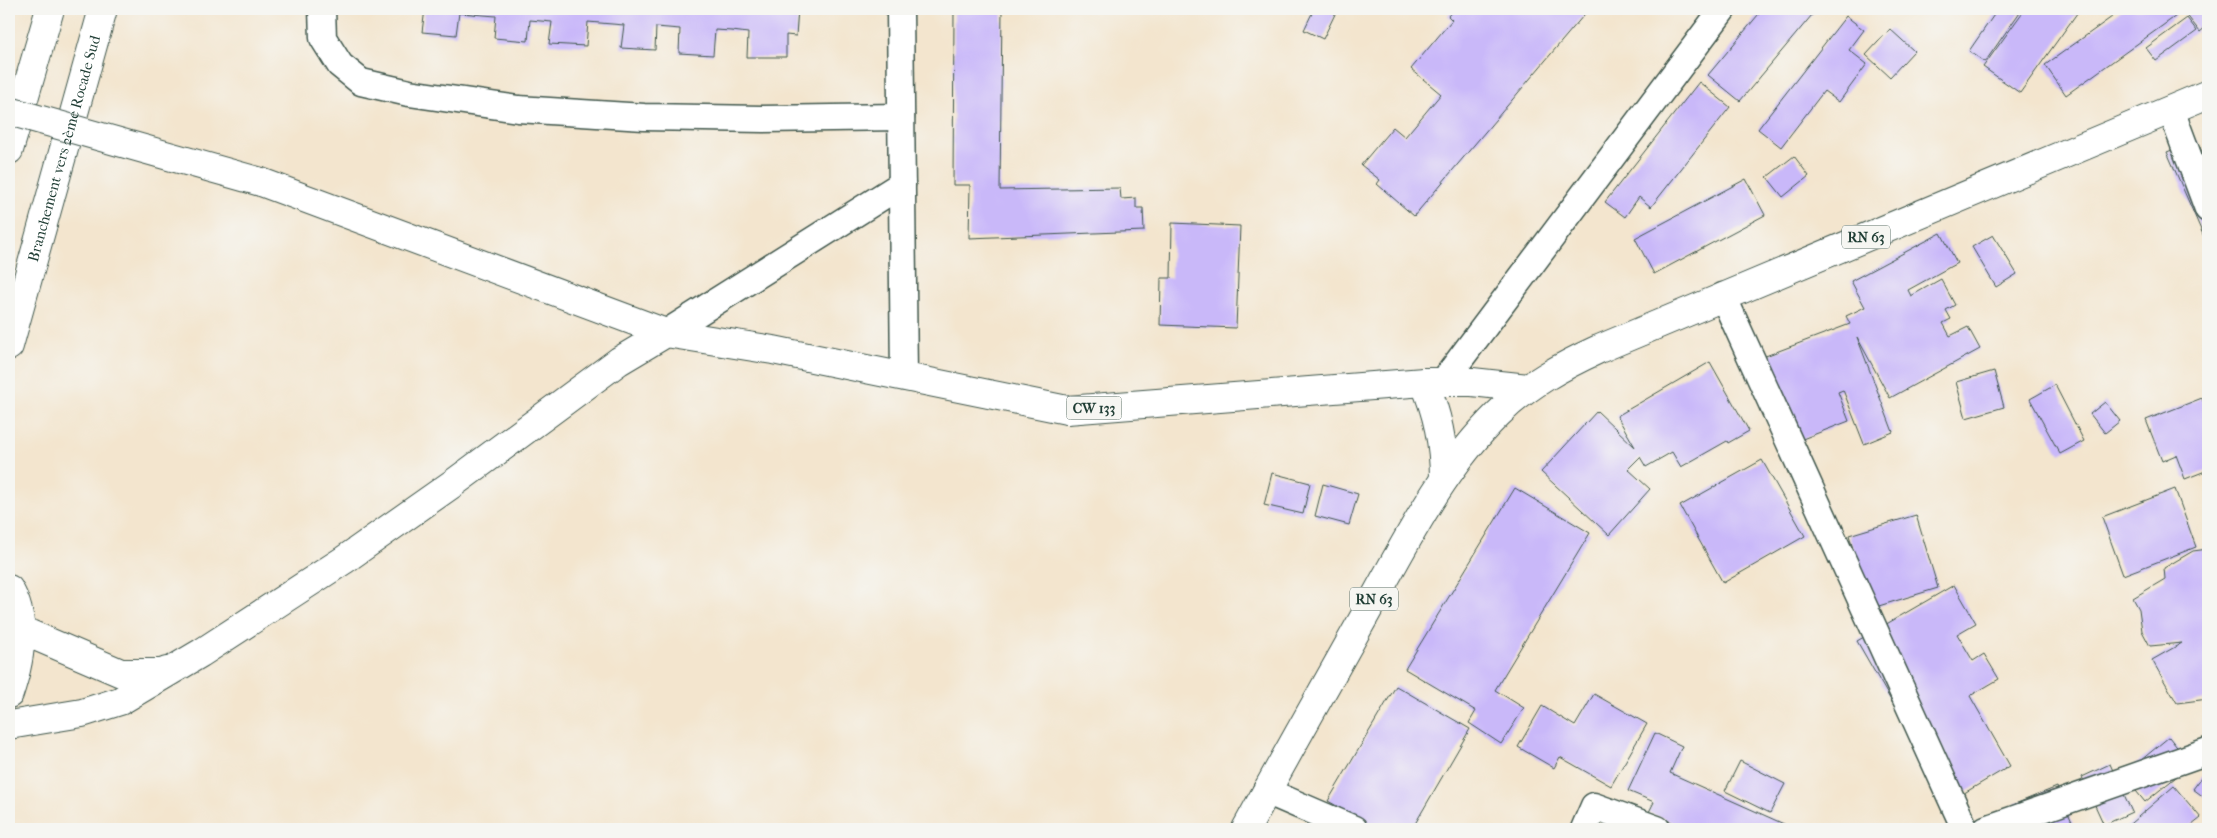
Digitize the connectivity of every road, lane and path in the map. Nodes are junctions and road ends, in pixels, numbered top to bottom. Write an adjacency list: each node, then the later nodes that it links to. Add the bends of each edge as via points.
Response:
1 (50, 9): 10 (main road)
2 (103, 9): 15 (main road, Branchement vers 2ème Rocade Sud)
3 (322, 9): 9 (street, via 324,38 340,65 361,82 409,93 518,109 644,117)
4 (900, 9): 9 (street)
5 (1723, 9): 17 (street)
6 (2208, 94): 7 (main road, RN 63)
7 (2172, 110): 12 (street); 13 (main road, RN 63)
8 (9, 111): 14 (main road, CW 133, bridge, via 261,182)
9 (901, 117): 11 (street)
10 (9, 150)
11 (902, 184): 14 (street); 16 (street)
12 (2208, 209)
13 (1723, 296): 18 (main road, RN 63, via 1559,368); 31 (street)
14 (666, 333): 16 (main road, CW 133, via 773,350); 22 (main road, via 619,361 344,560)
15 (9, 346)
16 (904, 377): 17 (main road, CW 133, via 1067,410)
17 (1433, 382): 18 (main road, CW 133); 19 (main road, via 1442,438)
18 (1528, 388): 19 (main road, RN 63, via 1469,445)
19 (1444, 479): 26 (main road, RN 63)
20 (9, 589): 21 (main road)
21 (21, 630): 22 (main road, via 122,673 162,673); 23 (main road, via 18,660)
22 (201, 653): 24 (main road, via 120,701 82,713)
23 (9, 694)
24 (9, 725)
25 (2208, 751): 32 (street)
26 (1266, 791): 27 (main road, RN 63); 28 (street)
27 (1246, 829)
28 (1354, 829)
29 (1584, 829): 30 (street, via 1594,806)
30 (1657, 829)
31 (1965, 829)
32 (1986, 829)

